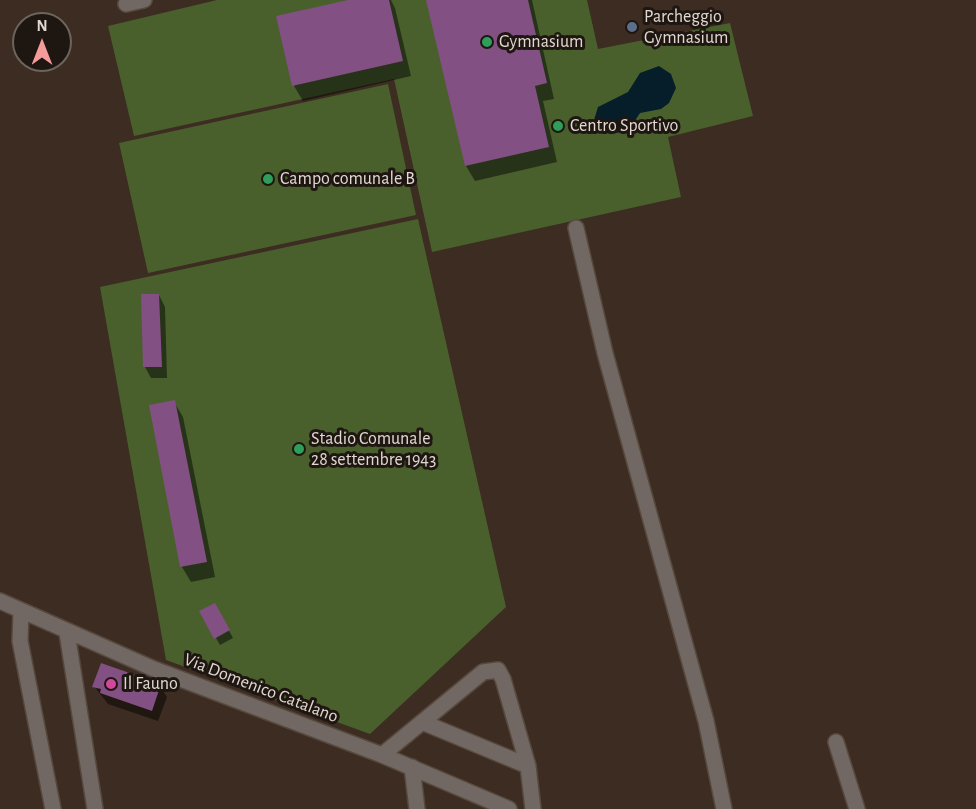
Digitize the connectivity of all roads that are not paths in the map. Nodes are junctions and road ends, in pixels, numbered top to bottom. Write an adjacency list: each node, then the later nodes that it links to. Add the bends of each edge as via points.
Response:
1 (144, 0): 2 (street)
2 (126, 4)
3 (576, 228): 17 (street, via 605,353 706,721)
4 (0, 601): 5 (street, Via Domenico Catalano)
5 (21, 612): 6 (street, Via Domenico Catalano); 12 (street, via 20,641)
6 (68, 633): 9 (street, Via Domenico Catalano); 13 (street)
7 (422, 723): 9 (street); 10 (street); 10 (street, via 483,672 498,670)
8 (836, 742): 18 (street)
9 (382, 755): 11 (street, Via Domenico Catalano)
10 (528, 766): 16 (street)
11 (412, 767): 14 (street); 15 (street, Via Domenico Catalano)
12 (53, 809)
13 (95, 809)
14 (417, 809)
15 (509, 809)
16 (533, 809)
17 (724, 809)
18 (857, 809)

